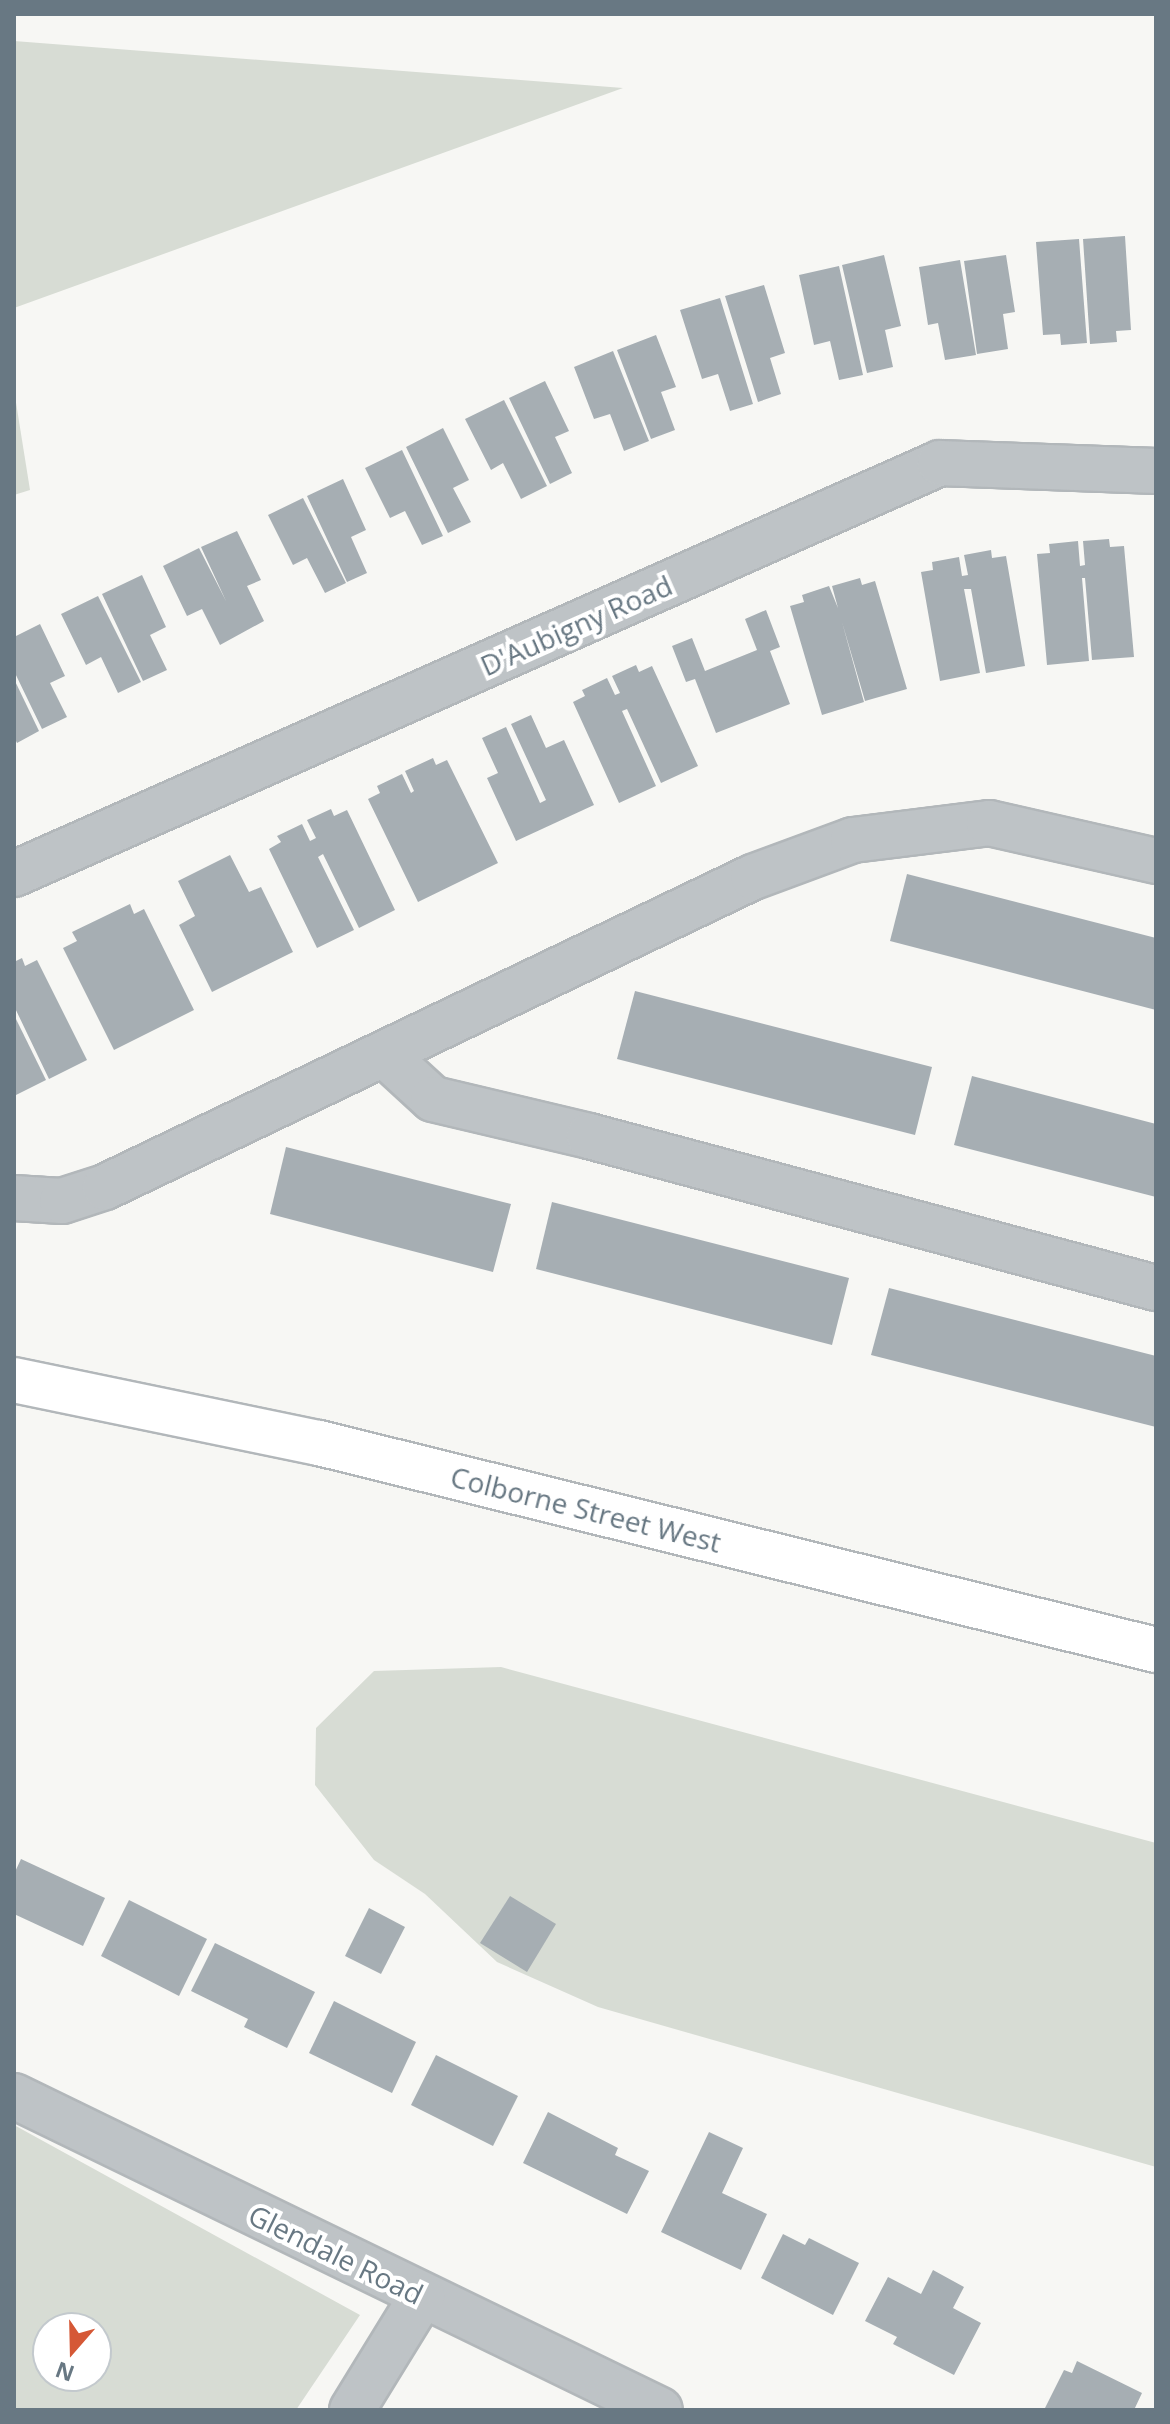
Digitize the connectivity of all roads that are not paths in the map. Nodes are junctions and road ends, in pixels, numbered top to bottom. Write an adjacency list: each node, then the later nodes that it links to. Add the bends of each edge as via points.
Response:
1 (1156, 471): 3 (street, D'Aubigny Road, via 940,463)
2 (1156, 861): 4 (street, via 989,823 853,840 753,877)
3 (14, 874)
4 (385, 1055): 5 (street, via 105,1187 62,1201); 6 (street, via 433,1099)
5 (14, 1198)
6 (1156, 1288)
7 (14, 1380): 8 (main road, Colborne Street West, via 319,1443)
8 (1156, 1650)
9 (14, 2096): 10 (street, Glendale Road)
10 (422, 2296): 11 (street); 12 (street, Glendale Road)
11 (352, 2410)
12 (660, 2410)

